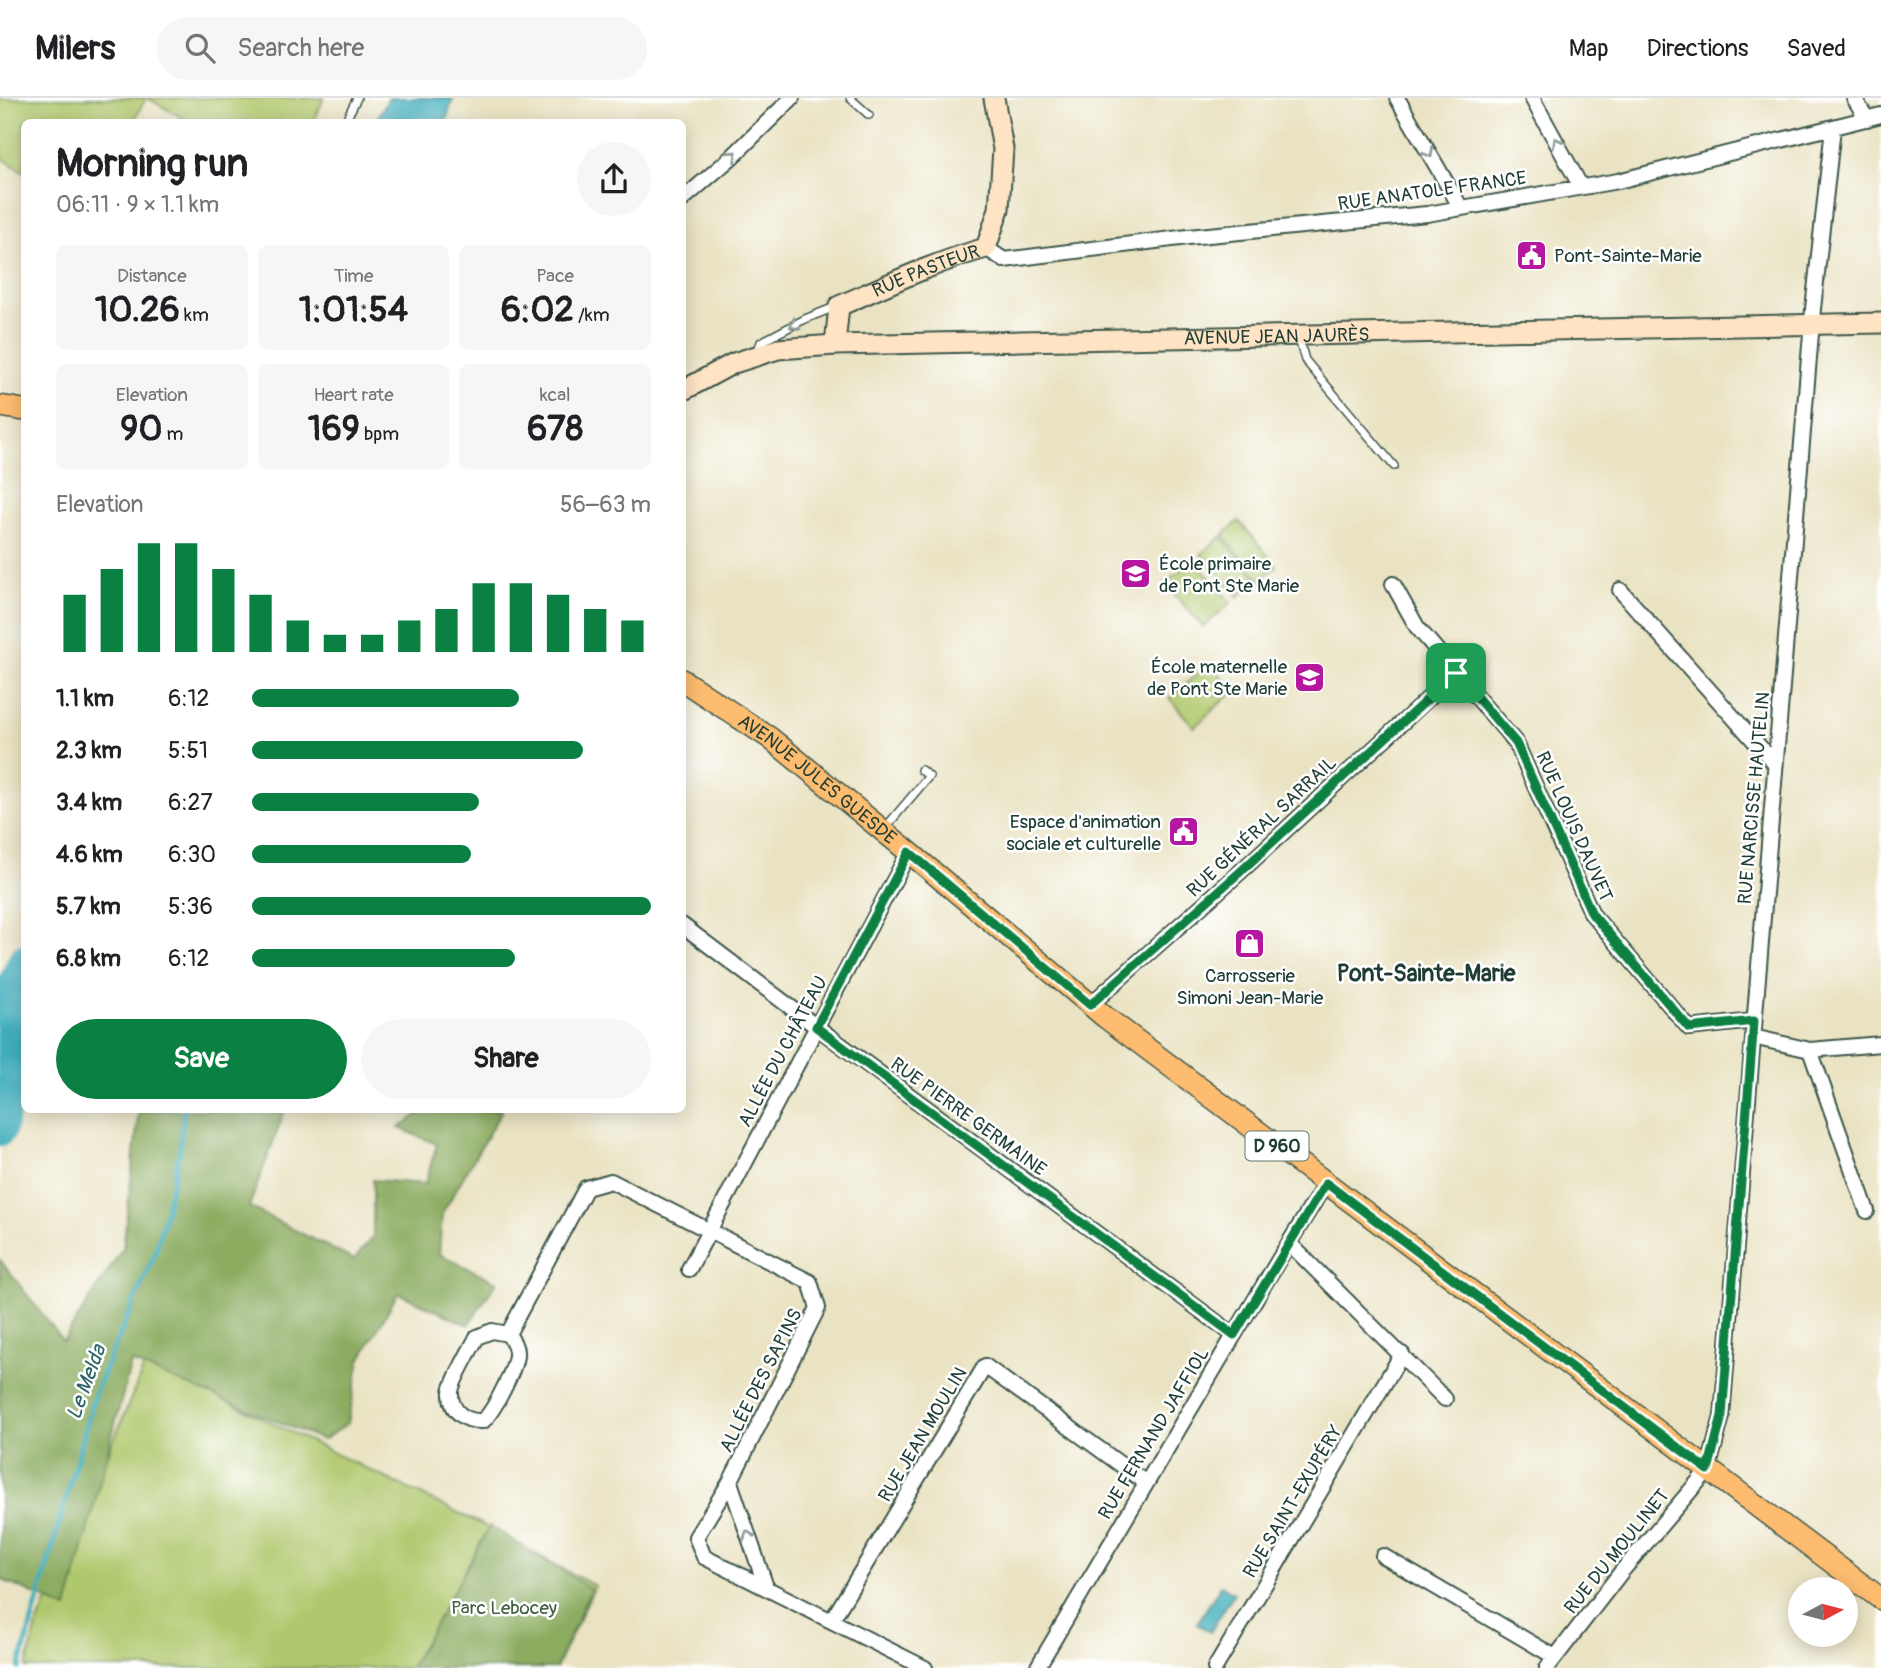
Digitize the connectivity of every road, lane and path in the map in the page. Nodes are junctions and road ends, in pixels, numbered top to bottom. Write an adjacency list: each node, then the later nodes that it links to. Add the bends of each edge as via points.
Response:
1 (357, 98): 10 (lane)
2 (792, 98): 13 (street, one-way to 2)
3 (850, 98): 8 (lane)
4 (994, 98): 15 (main road, RUE PASTEUR, via 1003,149 999,209)
5 (1397, 98): 14 (street, one-way to 14)
6 (1532, 98): 12 (street, one-way to 6)
7 (1854, 98): 9 (street)
8 (869, 115)
9 (1874, 117): 11 (street, RUE ANATOLE FRANCE)
10 (346, 119)
11 (1833, 128): 12 (street, RUE ANATOLE FRANCE); 18 (street, RUE NARCISSE HAUTELIN)
12 (1581, 187): 14 (street, RUE ANATOLE FRANCE)
13 (686, 197)
14 (1461, 208): 15 (street, RUE ANATOLE FRANCE, via 1003,260)
15 (986, 248): 16 (main road, RUE PASTEUR)
16 (839, 306): 20 (main road); 21 (lane, one-way to 21, via 761,342)
17 (1881, 323): 18 (main road, AVENUE JEAN JAURÈS)
18 (1812, 324): 19 (main road, AVENUE JEAN JAURÈS); 30 (street, RUE NARCISSE HAUTELIN)
19 (1298, 335): 20 (main road, AVENUE JEAN JAURÈS); 25 (lane, via 1305,360)
20 (835, 345): 21 (main road, AVENUE JEAN JAURÈS, via 778,349)
21 (756, 356): 22 (main road, AVENUE JEAN JAURÈS)
22 (686, 389)
23 (0, 406): 24 (main road)
24 (21, 410)
25 (1394, 466)
26 (1393, 584): 28 (street, RUE LOUIS DAUVET, via 1417,627)
27 (1620, 590): 30 (street)
28 (1456, 673): 35 (street, RUE GÉNÉRAL SARRAIL); 36 (street, RUE LOUIS DAUVET, via 1516,743 1592,914 1689,1028)
29 (686, 683): 32 (main road, AVENUE JULES GUESDE / D 960, via 770,738)
30 (1775, 764): 36 (street, RUE NARCISSE HAUTELIN)
31 (921, 770): 32 (lane, via 929,776)
32 (883, 831): 33 (main road, AVENUE JULES GUESDE / D 960)
33 (909, 852): 35 (main road, AVENUE JULES GUESDE / D 960); 37 (street, ALLÉE DU CHÂTEAU)
34 (686, 928): 37 (street, RUE PIERRE GERMAINE)
35 (1090, 1005): 41 (main road, AVENUE JULES GUESDE / D 960)
36 (1754, 1021): 38 (street, RUE NARCISSE HAUTELIN)
37 (816, 1027): 43 (street, ALLÉE DU CHÂTEAU); 47 (street, RUE PIERRE GERMAINE)
38 (1753, 1037): 40 (street); 50 (street, RUE NARCISSE HAUTELIN, via 1722,1416)
39 (1881, 1044): 40 (street)
40 (1810, 1050): 42 (street)
41 (1326, 1183): 44 (street, RUE FERNAND JAFFIOL); 50 (main road, AVENUE JULES GUESDE / D 960)
42 (1867, 1211)
43 (709, 1230): 45 (street, ALLÉE DU CHÂTEAU); 46 (street, ALLÉE DES SAPINS, via 611,1181 586,1188); 51 (street, ALLÉE DES SAPINS, via 810,1282 818,1308)
44 (1289, 1242): 47 (street, RUE FERNAND JAFFIOL); 48 (street)
45 (690, 1269)
46 (508, 1334): 46 (street, via 492,1331 477,1337 451,1391 460,1416 483,1422 494,1411 516,1356)
47 (1234, 1335): 52 (street, RUE FERNAND JAFFIOL)
48 (1402, 1354): 49 (street); 60 (street, RUE SAINT-EXUPÉRY)
49 (1445, 1399)
50 (1708, 1470): 55 (main road, AVENUE JULES GUESDE / D 960); 57 (street, RUE DU MOULINET)
51 (730, 1482): 54 (street, ALLÉE DES SAPINS, one-way to 51); 54 (street, ALLÉE DES SAPINS, via 696,1537 704,1557)
52 (1146, 1483): 56 (street, RUE JEAN MOULIN, via 985,1366); 59 (street, RUE FERNAND JAFFIOL)
53 (1383, 1556): 57 (street, RUE DU MOULINET)
54 (766, 1587): 56 (street)
55 (1881, 1599)
56 (832, 1620): 58 (street)
57 (1550, 1665)
58 (925, 1668)
59 (1037, 1668)
60 (1215, 1668)

